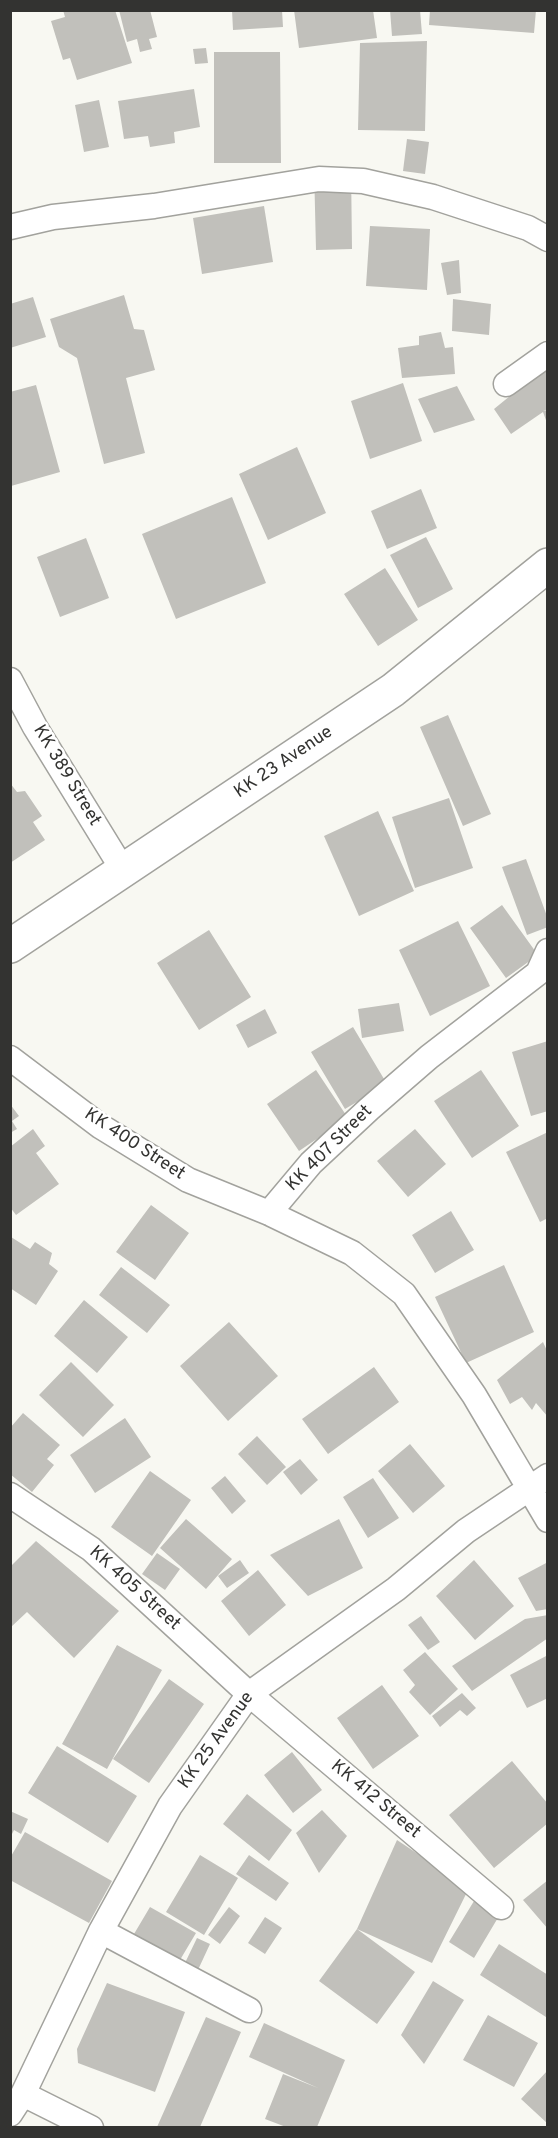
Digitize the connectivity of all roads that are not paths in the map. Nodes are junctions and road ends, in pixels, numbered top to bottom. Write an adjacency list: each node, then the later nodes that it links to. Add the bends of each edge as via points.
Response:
1 (10, 227): 2 (street, via 52,217 154,206 319,179 363,181 434,197 528,228)
2 (548, 239)
3 (548, 354): 4 (street)
4 (506, 384)
5 (548, 565): 7 (main road, KK 23 Avenue, via 393,690)
6 (10, 680): 7 (street, KK 389 Street)
7 (123, 870): 8 (main road, KK 23 Avenue)
8 (10, 946)
9 (548, 951): 11 (street, KK 407 Street, via 538,973 369,1109 311,1163)
10 (10, 1058): 11 (street, KK 400 Street, via 100,1126 188,1180)
11 (269, 1213): 12 (street, KK 407 Street, via 352,1253 404,1294)
12 (538, 1481): 14 (street, KK 407 Street); 15 (street, KK 25 Avenue)
13 (10, 1495): 15 (street, KK 405 Street, via 91,1549)
14 (548, 1520)
15 (249, 1694): 16 (street, KK 412 Street); 17 (street, KK 25 Avenue, via 170,1806)
16 (501, 1907)
17 (101, 1931): 18 (street); 19 (street, KK 25 Avenue)
18 (249, 2010)
19 (17, 2104): 20 (street)
20 (91, 2127)

